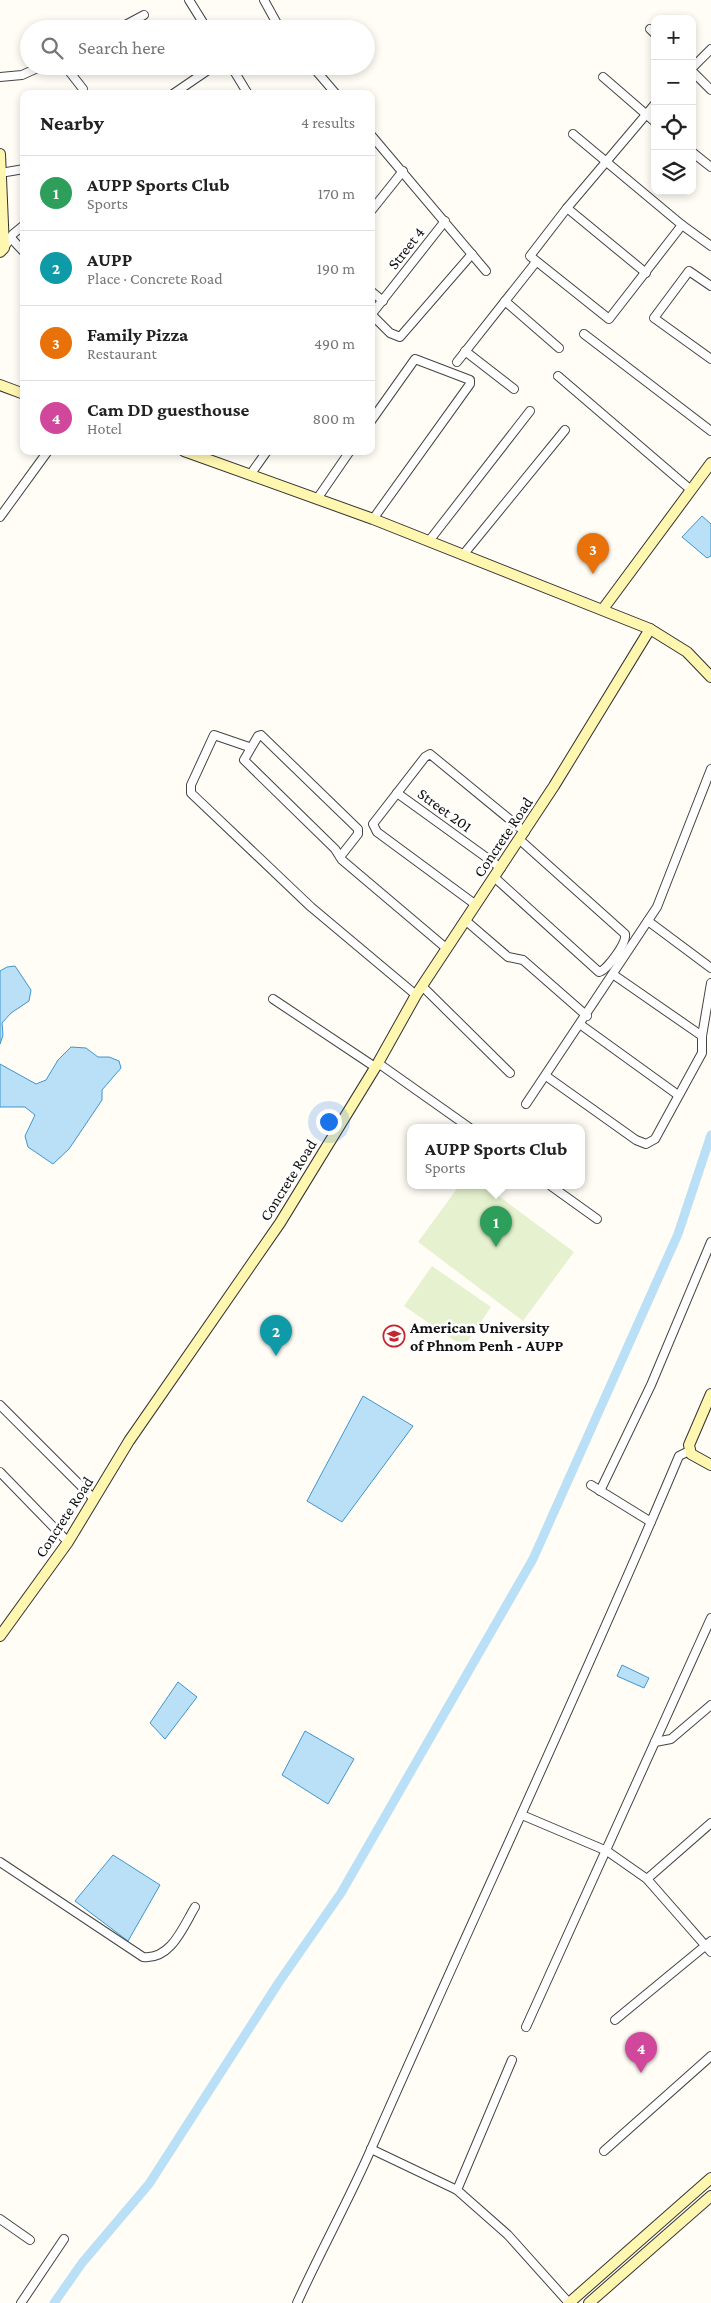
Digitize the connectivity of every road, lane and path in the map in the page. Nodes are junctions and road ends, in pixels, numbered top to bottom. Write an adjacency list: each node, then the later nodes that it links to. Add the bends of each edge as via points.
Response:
1 (189, 0): 5 (street)
2 (264, 0): 6 (street)
3 (144, 15): 4 (street)
4 (135, 20)
5 (201, 20)
6 (273, 20)
7 (711, 49): 8 (street)
8 (696, 65)
9 (696, 73): 21 (street)
10 (20, 74): 16 (street)
11 (72, 75): 17 (street)
12 (201, 75): 18 (street)
13 (236, 75): 19 (street)
14 (320, 75): 20 (street)
15 (603, 77): 23 (street)
16 (0, 78)
17 (83, 89)
18 (179, 90)
19 (246, 90)
20 (333, 90)
21 (711, 90)
22 (654, 105): 23 (street)
23 (645, 114): 24 (street); 29 (street)
24 (651, 119)
25 (573, 134): 29 (street)
26 (375, 140): 32 (street)
27 (0, 154): 33 (street)
28 (696, 155): 30 (street)
29 (605, 162): 35 (street); 37 (street)
30 (711, 167)
31 (20, 170): 33 (street)
32 (403, 171): 34 (street); 36 (street)
33 (1, 172): 42 (street)
34 (375, 206)
35 (567, 208): 44 (street, via 530,256); 46 (street)
36 (445, 221): 43 (street); 49 (street, Street 4)
37 (682, 225): 40 (street); 46 (street)
38 (20, 229): 39 (street)
39 (11, 238): 41 (street); 42 (street)
40 (711, 246)
41 (20, 248)
42 (2, 250)
43 (472, 254): 45 (street); 52 (street, via 400,337 390,333)
44 (536, 262): 46 (street, via 609,319); 50 (street)
45 (486, 271)
46 (646, 273)
47 (711, 286): 56 (street, via 689,271 654,318)
48 (375, 294): 49 (street)
49 (383, 301): 51 (street, Street 4)
50 (504, 301): 54 (street); 55 (street)
51 (375, 310)
52 (375, 319)
53 (584, 334): 65 (street)
54 (559, 348)
55 (465, 351): 57 (street); 60 (street)
56 (711, 359)
57 (458, 362)
58 (558, 376): 72 (street)
59 (0, 385): 61 (street)
60 (514, 389)
61 (20, 392)
62 (530, 410): 76 (street)
63 (375, 416): 75 (street, via 415,359 470,380)
64 (565, 430): 77 (street)
65 (711, 430)
66 (45, 455): 74 (street)
67 (195, 455): 71 (street)
68 (264, 455): 71 (street)
69 (347, 455): 73 (street)
70 (711, 463): 72 (street)
71 (250, 474): 73 (street)
72 (691, 490): 78 (street)
73 (317, 499): 75 (street)
74 (0, 517)
75 (372, 519): 76 (street)
76 (429, 541): 77 (street)
77 (463, 555): 78 (street)
78 (603, 609): 79 (street)
79 (650, 629): 80 (street, via 687,652); 84 (street, Concrete Road)
80 (711, 677)
81 (250, 747): 85 (street, via 244,760); 85 (street, via 255,737 262,735 358,829 358,834); 95 (street, via 214,735 191,785 192,793 311,907)
82 (711, 769): 90 (street, via 664,892)
83 (397, 793): 84 (street, via 425,757 433,754); 86 (street, Street 201); 88 (street, via 373,824 374,830)
84 (522, 836): 86 (street, Concrete Road); 87 (street, via 624,934 625,942 605,970 599,972)
85 (340, 857): 91 (street)
86 (501, 868): 87 (street, Concrete Road)
87 (494, 877): 88 (street, Concrete Road)
88 (476, 905): 89 (street, Concrete Road)
89 (466, 920): 91 (street, Concrete Road); 97 (street, via 508,956 523,960)
90 (648, 921): 92 (street); 93 (street)
91 (446, 948): 95 (street, Concrete Road)
92 (711, 968)
93 (614, 974): 97 (street); 99 (street)
94 (711, 983): 99 (street)
95 (419, 990): 100 (street, Concrete Road); 101 (street)
96 (272, 999): 100 (street)
97 (586, 1016): 98 (street)
98 (581, 1024): 102 (street); 103 (street)
99 (702, 1036): 103 (street, via 702,1053)
100 (377, 1065): 105 (street); 116 (street, Concrete Road, via 280,1222 129,1440)
101 (510, 1073)
102 (546, 1076): 103 (street, via 646,1144 655,1138); 104 (street)
103 (678, 1095)
104 (526, 1104)
105 (464, 1124)
106 (555, 1189): 107 (street)
107 (597, 1219)
108 (711, 1242): 115 (street, via 651,1385)
109 (711, 1394): 111 (street)
110 (0, 1404): 116 (street)
111 (689, 1450): 112 (street, via 696,1458); 117 (street, via 679,1456)
112 (711, 1465)
113 (0, 1472): 118 (street)
114 (591, 1485): 115 (street)
115 (600, 1491): 117 (street)
116 (94, 1499): 118 (street, Concrete Road)
117 (651, 1522): 123 (street)
118 (68, 1542): 120 (street, Concrete Road)
119 (711, 1618): 122 (street)
120 (0, 1636)
121 (711, 1705): 122 (street, via 671,1739)
122 (655, 1742): 125 (street)
123 (522, 1815): 125 (street); 134 (street)
124 (711, 1823): 127 (street)
125 (606, 1851): 127 (street); 131 (street)
126 (0, 1862): 128 (street, via 143,1957 160,1955 171,1946)
127 (647, 1879): 129 (street)
128 (195, 1907)
129 (709, 1946): 130 (street)
130 (615, 2020)
131 (526, 2027)
132 (711, 2056): 135 (street)
133 (512, 2060): 137 (street)
134 (371, 2149): 137 (street); 143 (street)
135 (604, 2151)
136 (711, 2178): 144 (street)
137 (457, 2190): 144 (street, via 508,2235)
138 (711, 2196): 145 (street)
139 (0, 2220): 141 (street)
140 (64, 2239): 142 (street)
141 (30, 2240)
142 (21, 2303)
143 (298, 2303)
144 (569, 2303)
145 (589, 2303)

